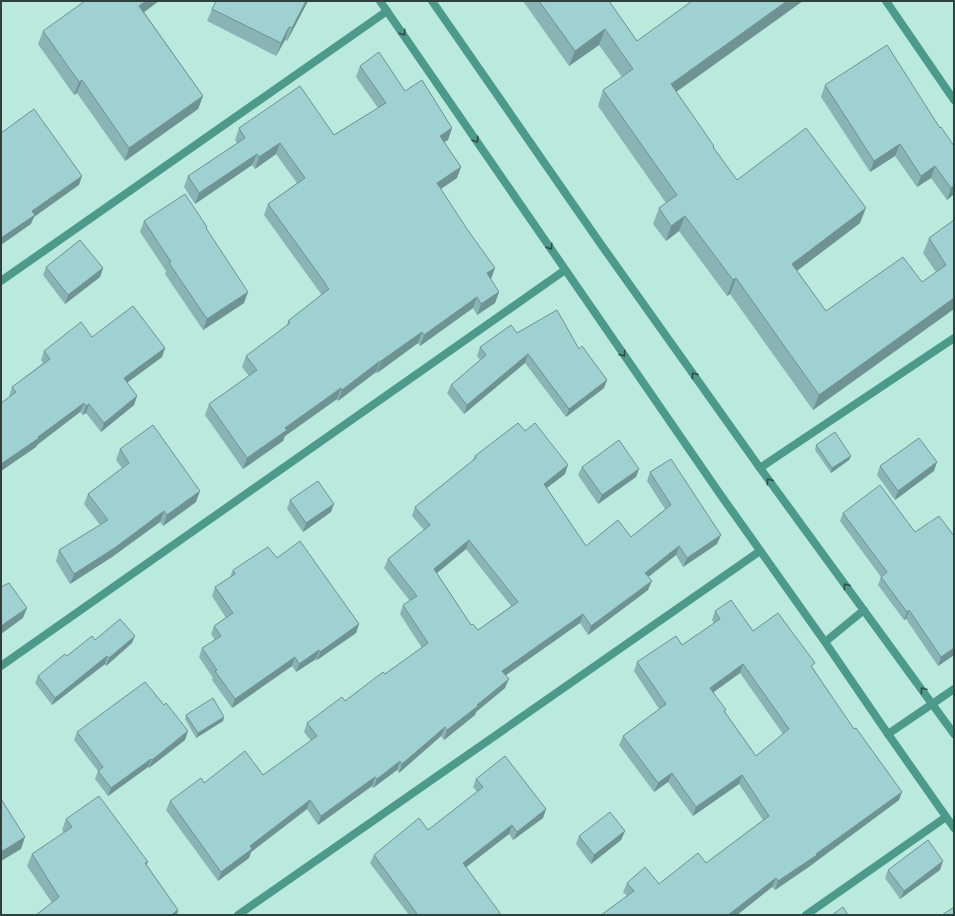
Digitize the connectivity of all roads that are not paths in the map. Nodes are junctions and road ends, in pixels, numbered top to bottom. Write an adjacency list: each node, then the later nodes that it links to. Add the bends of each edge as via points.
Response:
1 (380, 1): 4 (street)
2 (432, 1): 9 (street, one-way to 2)
3 (886, 1): 5 (street)
4 (387, 11): 6 (street, one-way to 6); 7 (street)
5 (954, 100)
6 (565, 270): 10 (street, one-way to 10); 13 (street)
7 (1, 281)
8 (954, 338): 9 (street)
9 (760, 468): 11 (street, one-way to 9)
10 (760, 551): 12 (street); 20 (street)
11 (864, 610): 12 (street); 15 (street, one-way to 11)
12 (825, 642): 16 (street)
13 (1, 666)
14 (954, 689): 15 (street)
15 (933, 704): 16 (street); 17 (street)
16 (888, 734): 18 (street)
17 (954, 734)
18 (946, 817): 19 (street); 21 (street)
19 (954, 828)
20 (238, 915)
21 (806, 915)

